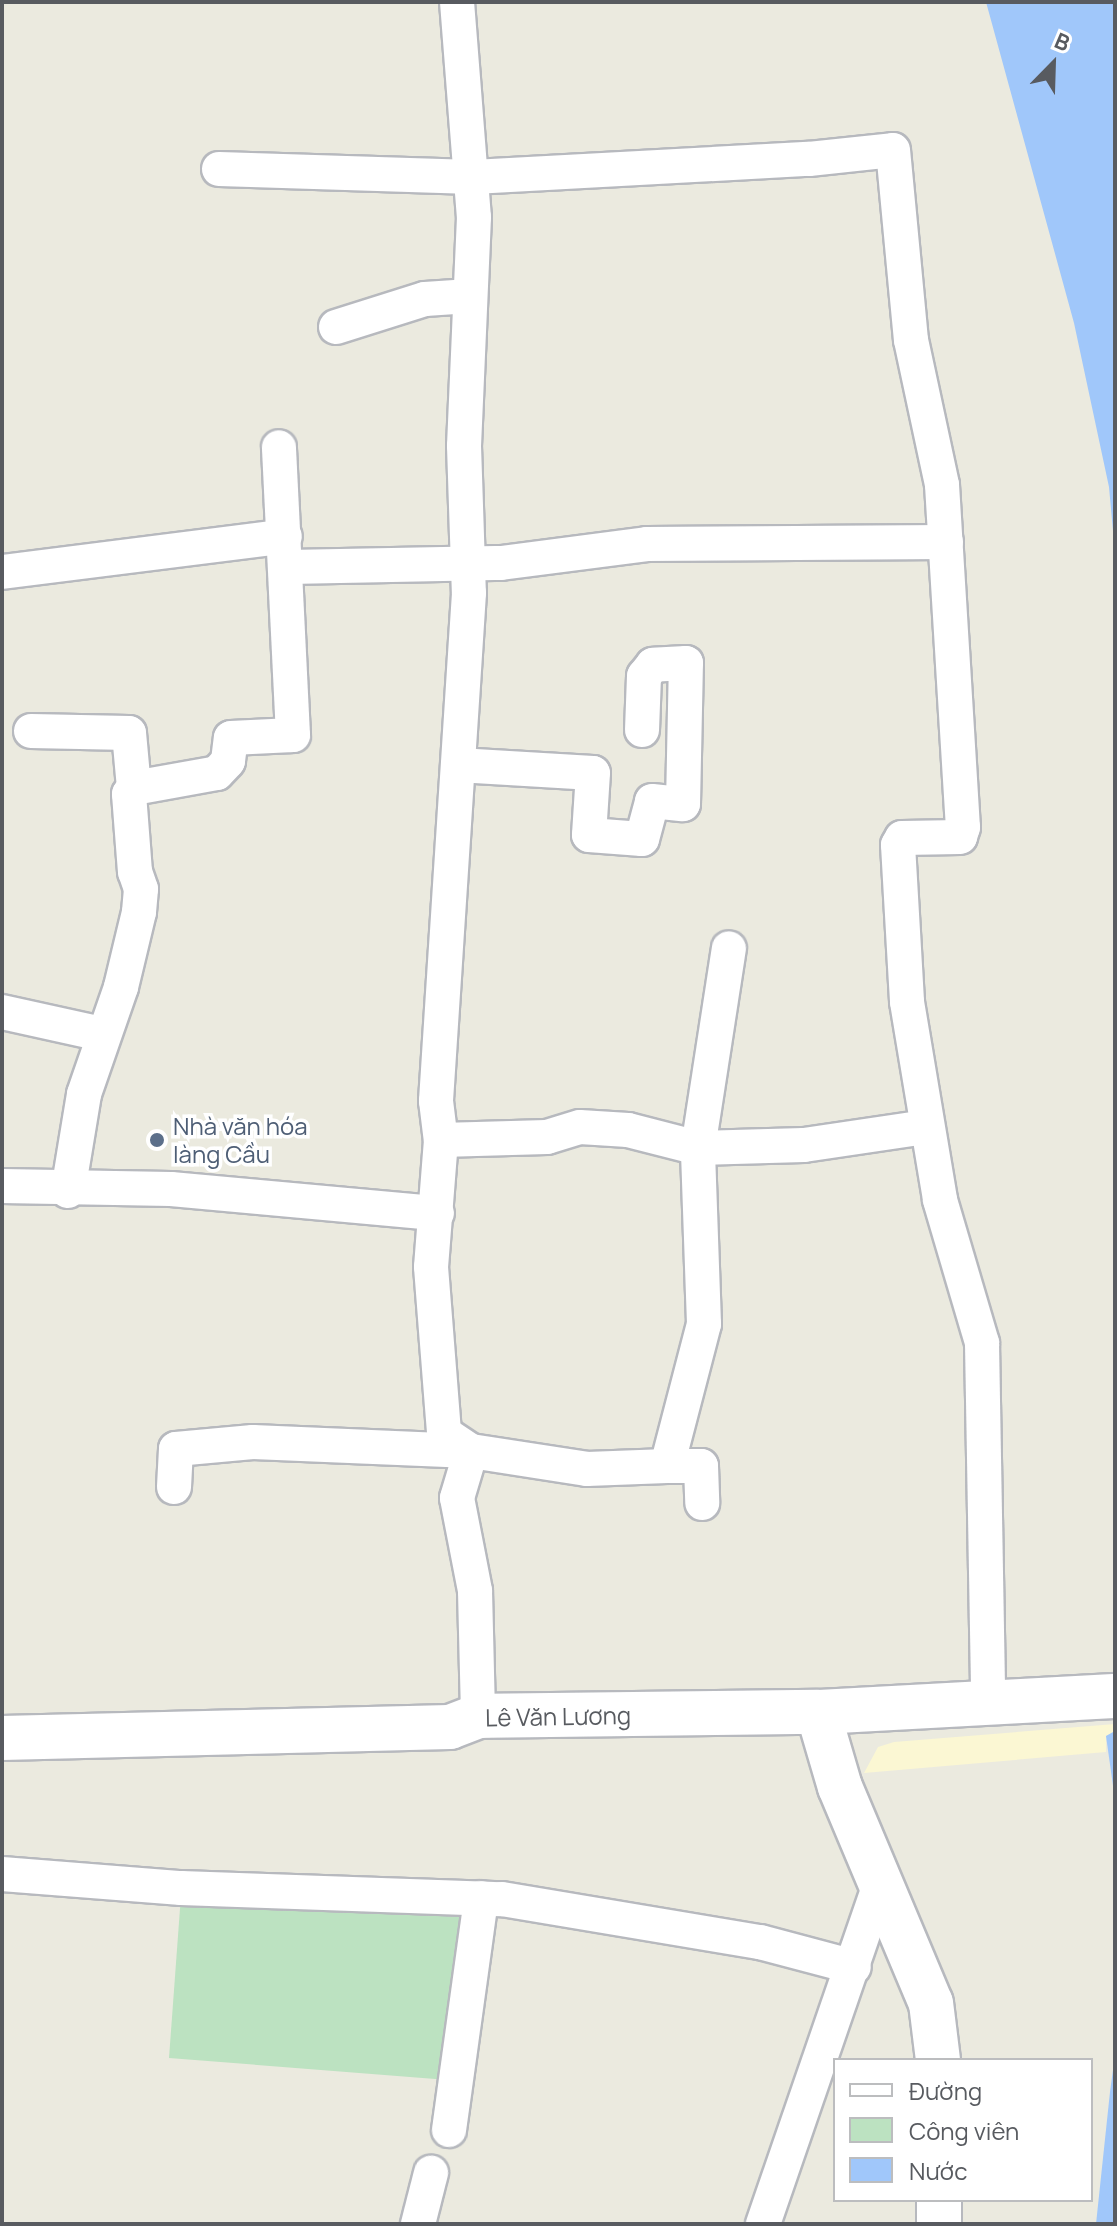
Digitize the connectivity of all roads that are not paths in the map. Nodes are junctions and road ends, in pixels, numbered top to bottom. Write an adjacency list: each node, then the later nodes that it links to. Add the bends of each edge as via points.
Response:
1 (457, 2): 3 (street)
2 (219, 169): 3 (street)
3 (473, 177): 4 (street); 7 (street, via 893,150 911,340 942,485)
4 (470, 296): 5 (street, via 425,299); 9 (street, via 464,446)
5 (336, 327)
6 (279, 447): 8 (street)
7 (946, 542): 9 (street, via 647,544); 18 (street, via 963,827 960,837 902,838 898,845 907,1002)
8 (287, 551): 9 (street); 10 (street); 14 (street, via 293,735 231,738 228,761 217,773)
9 (467, 564): 13 (street)
10 (2, 572)
11 (642, 730): 13 (street, via 644,676 653,665 686,663 683,804 652,801 642,839 589,835 593,773)
12 (31, 731): 14 (street, via 129,733)
13 (458, 765): 19 (street, via 436,1101)
14 (134, 788): 17 (street, via 129,794 139,912 121,987)
15 (729, 948): 20 (street)
16 (2, 1012): 17 (street)
17 (102, 1034): 22 (street, via 84,1094)
18 (926, 1127): 20 (street, via 804,1145); 29 (street, via 940,1200 982,1343)
19 (441, 1140): 20 (street, via 547,1137 580,1127 628,1130); 23 (street)
20 (698, 1148): 25 (street, via 704,1324)
21 (2, 1186): 22 (street)
22 (68, 1191): 23 (street, via 171,1189)
23 (437, 1213): 24 (street, via 431,1267 444,1433)
24 (471, 1451): 25 (street, via 587,1469); 26 (street, via 253,1442 176,1449); 31 (street, via 457,1498 475,1591)
25 (667, 1466): 27 (street, via 701,1466)
26 (174, 1487)
27 (702, 1503)
28 (1098, 1697): 29 (main road, Lê Văn Lương)
29 (988, 1701): 30 (main road, Lê Văn Lương)
30 (818, 1712): 31 (main road, Lê Văn Lương); 34 (main road, via 840,1787)
31 (478, 1716): 32 (main road, Lê Văn Lương, via 450,1727)
32 (2, 1738)
33 (2, 1874): 35 (street, via 181,1888)
34 (882, 1878): 36 (street); 37 (main road, via 931,2003)
35 (481, 1898): 36 (street, via 760,1942); 38 (street)
36 (854, 1967): 42 (street)
37 (938, 2058)
38 (449, 2130)
39 (431, 2173): 41 (street)
40 (939, 2202): 43 (main road)
41 (418, 2224)
42 (763, 2224)
43 (939, 2224)

